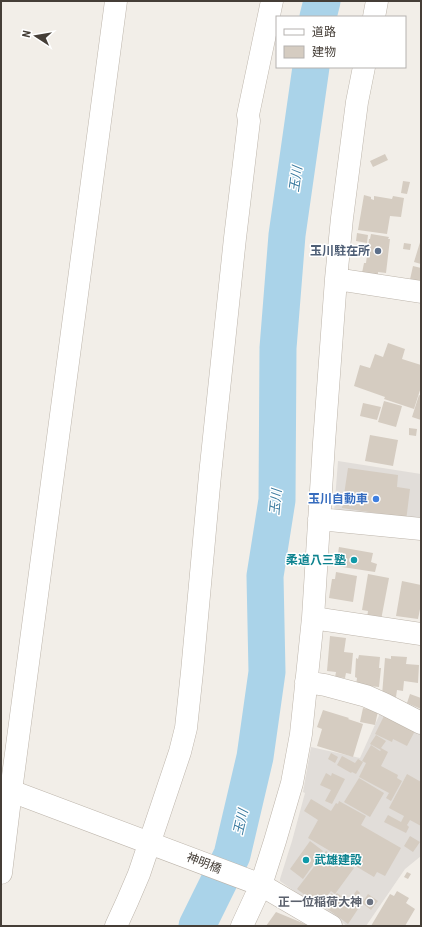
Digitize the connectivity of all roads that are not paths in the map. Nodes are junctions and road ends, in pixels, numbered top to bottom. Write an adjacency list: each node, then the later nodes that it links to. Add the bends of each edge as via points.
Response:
1 (116, 1): 14 (street)
2 (272, 1): 15 (street, via 248,115 186,728)
3 (377, 1): 4 (street)
4 (374, 16)
5 (364, 68): 6 (street, via 349,160)
6 (336, 279): 7 (street); 8 (street)
7 (421, 292)
8 (319, 519): 9 (street); 10 (street)
9 (421, 529)
10 (313, 618): 11 (street); 12 (street)
11 (421, 634)
12 (306, 682): 13 (street, via 366,696); 17 (street, via 301,734 292,783)
13 (421, 723)
14 (6, 789): 15 (street, 神明橋); 16 (street)
15 (154, 844): 17 (street, 神明橋); 18 (street)
16 (1, 873)
17 (256, 882): 19 (street); 20 (street, 神明橋)
18 (116, 926)
19 (242, 926)
20 (331, 926)

